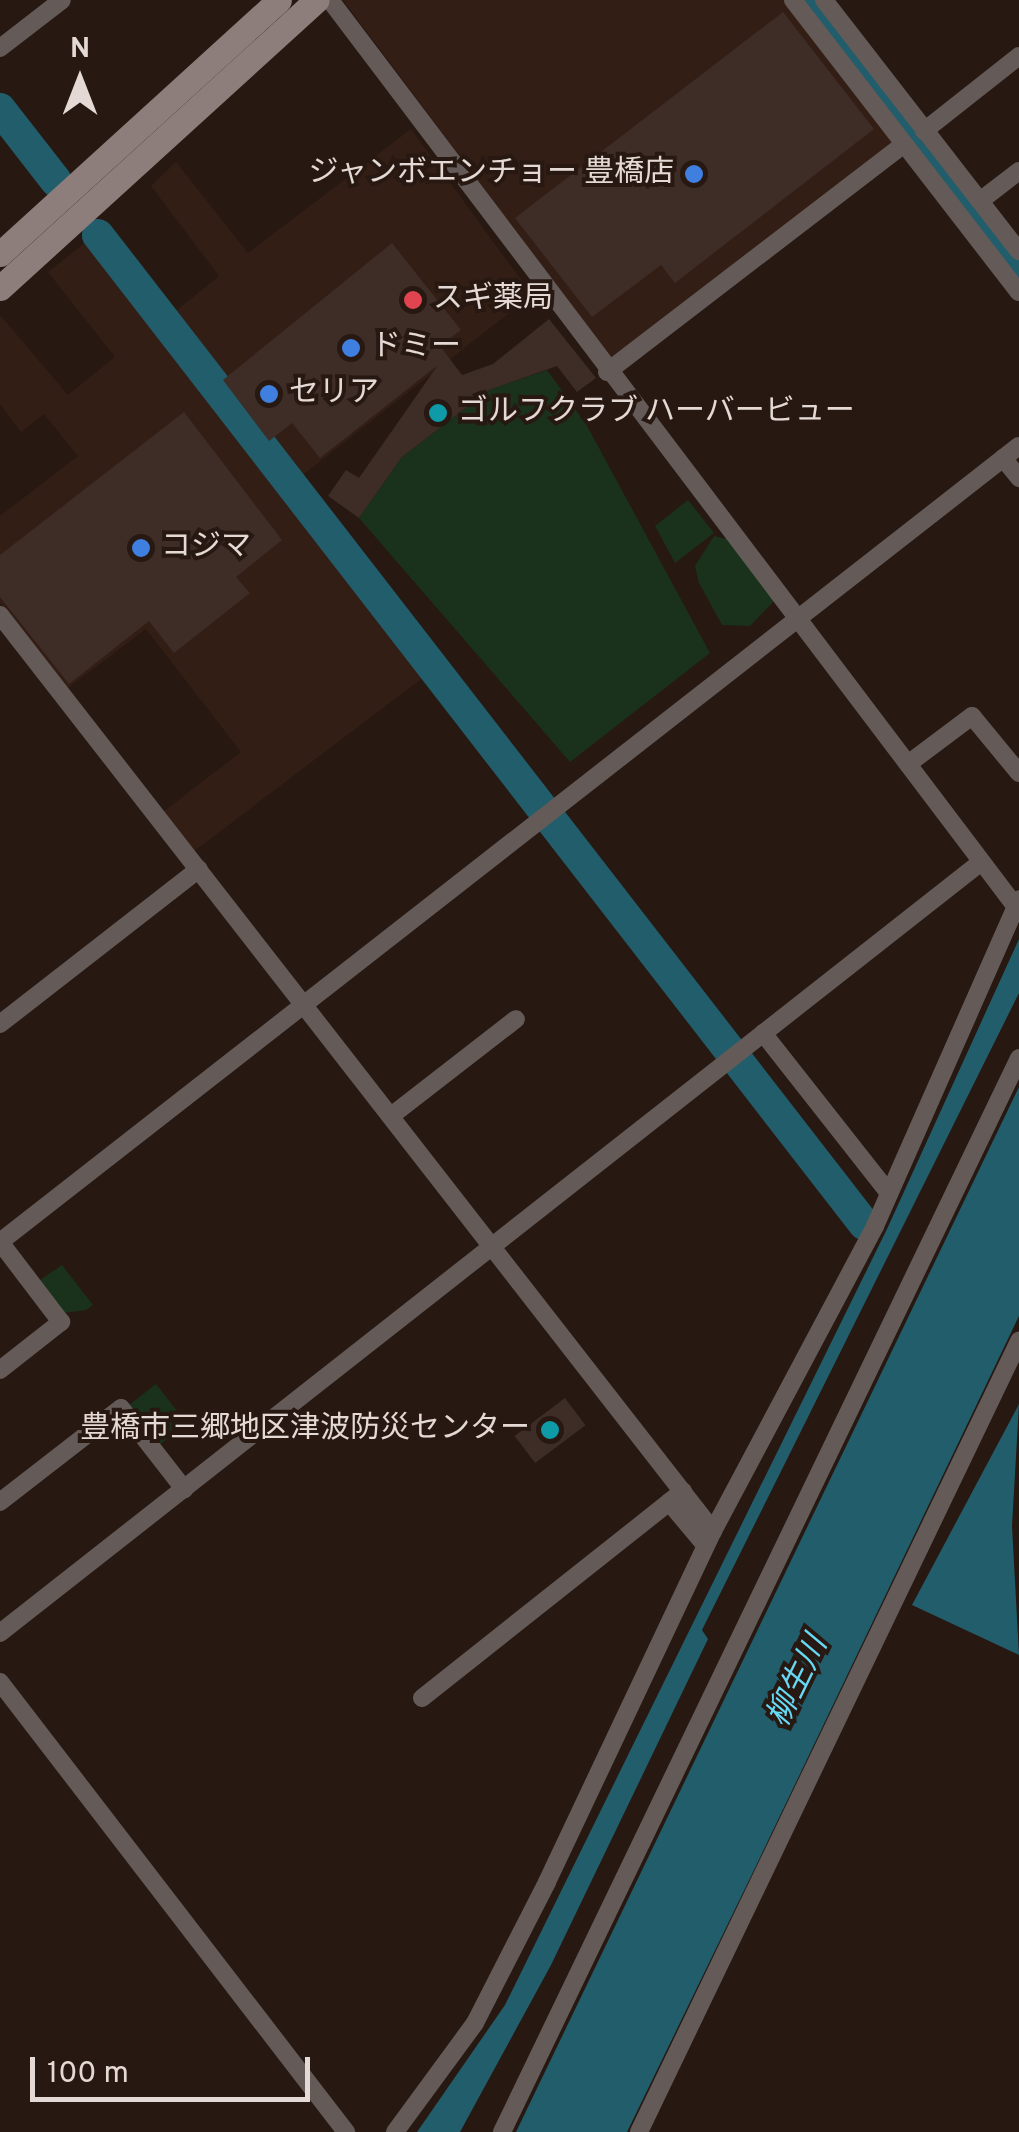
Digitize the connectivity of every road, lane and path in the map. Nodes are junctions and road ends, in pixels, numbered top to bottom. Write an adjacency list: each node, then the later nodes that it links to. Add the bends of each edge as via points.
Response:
1 (62, 0): 7 (street)
2 (279, 0): 14 (main road)
3 (317, 0): 15 (main road)
4 (330, 0): 17 (street)
5 (793, 0): 10 (street)
6 (824, 0): 9 (street)
7 (0, 48)
8 (1019, 56): 9 (street)
9 (924, 130): 12 (street)
10 (904, 144): 16 (street); 17 (street)
11 (1019, 171): 12 (street)
12 (980, 201): 13 (street)
13 (1019, 251)
14 (0, 254)
15 (0, 288)
16 (1019, 292)
17 (607, 372): 22 (street)
18 (1019, 446): 19 (street)
19 (1004, 458): 20 (street); 22 (street)
20 (1019, 478)
21 (0, 614): 26 (street)
22 (798, 620): 23 (street); 28 (street)
23 (908, 764): 24 (street, via 972,716); 25 (street)
24 (1019, 773)
25 (982, 862): 27 (street); 31 (street)
26 (198, 869): 28 (street); 30 (street)
27 (1017, 903): 34 (street)
28 (303, 1002): 33 (street); 37 (street, via 0,1242 61,1322)
29 (516, 1019): 33 (street)
30 (0, 1024)
31 (763, 1033): 34 (street); 35 (street)
32 (1019, 1058): 47 (street)
33 (391, 1116): 35 (street)
34 (889, 1193): 41 (street)
35 (492, 1246): 38 (street); 39 (street)
36 (1019, 1342): 48 (street)
37 (0, 1370)
38 (184, 1489): 40 (street, via 121,1408); 42 (street)
39 (676, 1497): 41 (street); 44 (street)
40 (0, 1502)
41 (709, 1538): 46 (street, via 474,2023)
42 (0, 1633)
43 (0, 1682): 45 (street)
44 (422, 1698)
45 (346, 2132)
46 (395, 2132)
47 (502, 2132)
48 (640, 2132)

